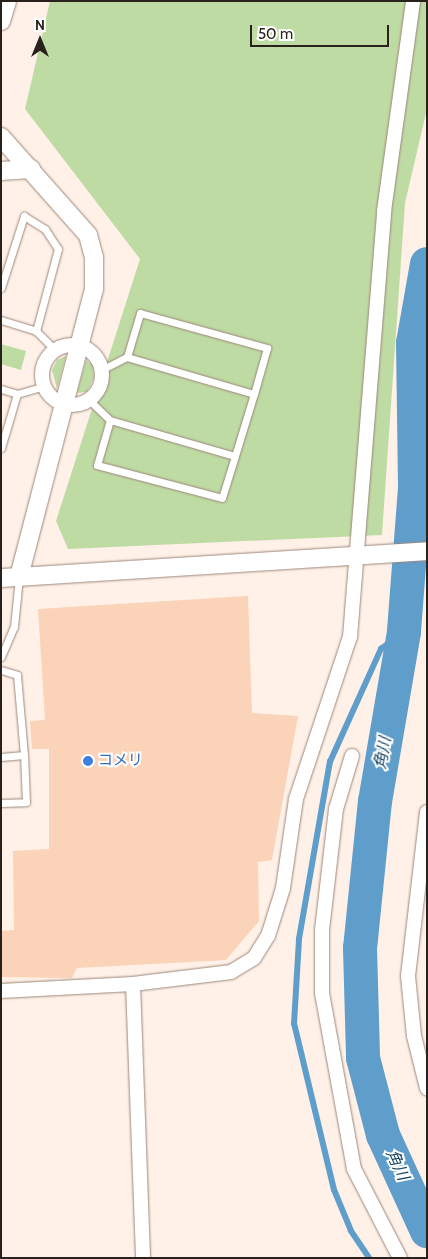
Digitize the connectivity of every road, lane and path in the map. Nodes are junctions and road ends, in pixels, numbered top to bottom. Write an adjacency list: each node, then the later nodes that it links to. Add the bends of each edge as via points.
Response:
1 (7, 1): 3 (street)
2 (413, 1): 24 (street, via 384,211)
3 (1, 21)
4 (1, 137): 5 (street)
5 (31, 169): 6 (street); 10 (street, via 88,235 94,258 94,289)
6 (1, 171)
7 (1, 288): 9 (lane, via 24,216 44,229 58,249)
8 (1, 320): 9 (lane)
9 (36, 331): 11 (lane)
10 (80, 344): 11 (street); 13 (street, via 98,359); 19 (street)
11 (55, 350): 14 (street, via 42,368)
12 (127, 357): 13 (lane); 17 (lane); 17 (lane, via 140,313 267,348)
13 (101, 370): 18 (street, via 100,386)
14 (44, 386): 16 (lane); 19 (street)
15 (1, 389): 16 (lane)
16 (17, 394): 21 (lane)
17 (254, 394): 22 (lane)
18 (88, 399): 19 (street); 20 (lane)
19 (64, 406): 25 (street)
20 (110, 420): 22 (lane); 22 (lane, via 98,465 222,498)
21 (1, 448)
22 (235, 456)
23 (427, 551): 24 (street)
24 (358, 556): 25 (street); 34 (street, via 350,637 296,799 283,888 268,936 254,958 231,972)
25 (19, 577): 26 (street); 27 (lane, via 14,627)
26 (1, 578)
27 (1, 657)
28 (1, 670): 29 (lane, via 17,675)
29 (24, 755): 31 (lane); 32 (lane, via 26,802)
30 (352, 756): 38 (street, via 336,809 322,930 322,992 354,1169)
31 (1, 757)
32 (1, 803)
33 (427, 812): 36 (street, via 408,976 414,1036)
34 (133, 984): 35 (street); 37 (street)
35 (1, 991)
36 (427, 1088)
37 (143, 1258)
38 (400, 1258)

